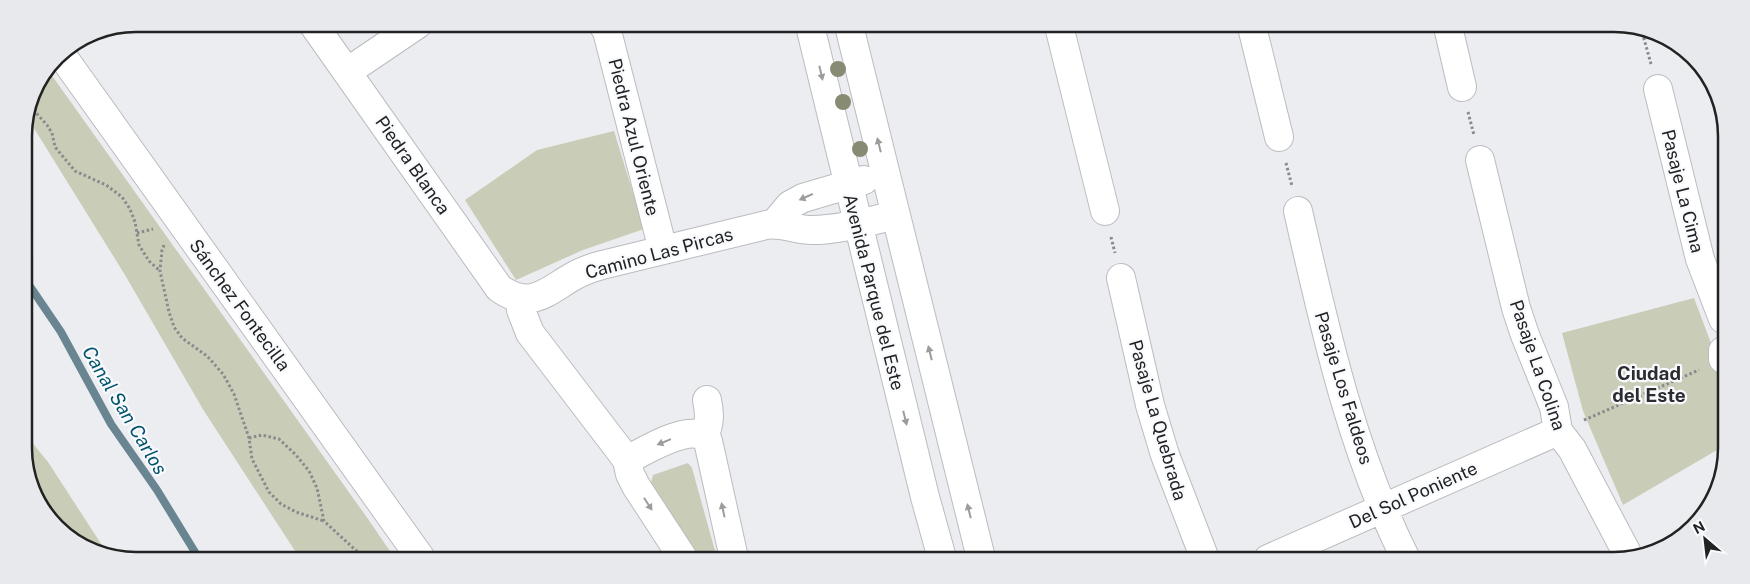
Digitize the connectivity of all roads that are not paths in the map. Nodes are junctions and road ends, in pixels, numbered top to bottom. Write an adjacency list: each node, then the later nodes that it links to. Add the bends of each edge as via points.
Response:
1 (319, 32): 10 (street, Piedra Blanca)
2 (406, 32): 10 (street)
3 (607, 32): 22 (street, Piedra Azul Oriente)
4 (811, 32): 16 (street, Avenida Parque del Este, one-way to 16)
5 (850, 32): 15 (street, one-way to 5)
6 (1060, 32): 17 (street)
7 (1253, 32): 13 (street)
8 (1449, 32): 11 (street)
9 (66, 60): 37 (street, Sánchez Fontecilla)
10 (347, 72): 24 (street, Piedra Blanca, via 499,288)
11 (1462, 88)
12 (1658, 89): 25 (street, Pasaje La Cima, via 1700,259)
13 (1280, 137)
14 (1480, 160): 27 (street, Pasaje La Colina, via 1516,308 1554,407)
15 (886, 174): 16 (street); 19 (street)
16 (848, 184): 20 (street, Avenida Parque del Este); 21 (street, one-way to 21, via 790,205)
17 (1105, 211)
18 (1298, 211): 30 (street, Pasaje Los Faldeos, via 1335,366)
19 (896, 216): 20 (street, Camino Las Pircas); 32 (street, one-way to 19)
20 (857, 223): 21 (street, Camino Las Pircas, via 811,230); 31 (street, Avenida Parque del Este, one-way to 31)
21 (774, 224): 22 (street, Camino Las Pircas)
22 (663, 250): 24 (street, Camino Las Pircas, via 591,268 537,298)
23 (1121, 278): 33 (street, Pasaje La Quebrada, via 1150,405 1165,455)
24 (519, 298): 29 (street, via 530,333)
25 (1718, 306)
26 (707, 400): 28 (street, via 709,424)
27 (1558, 432): 30 (street, Del Sol Poniente); 36 (street, Pasaje La Colina, via 1572,449)
28 (704, 436): 29 (street, one-way to 29, via 693,433 680,436); 39 (street, one-way to 28, via 708,441)
29 (627, 460): 38 (street, one-way to 38, via 636,486)
30 (1383, 509): 34 (street, Del Sol Poniente); 35 (street, Pasaje Los Faldeos)
31 (940, 551)
32 (979, 551)
33 (1202, 551)
34 (1286, 551)
35 (1402, 551)
36 (1626, 551)
37 (416, 552)
38 (679, 552)
39 (733, 552)

